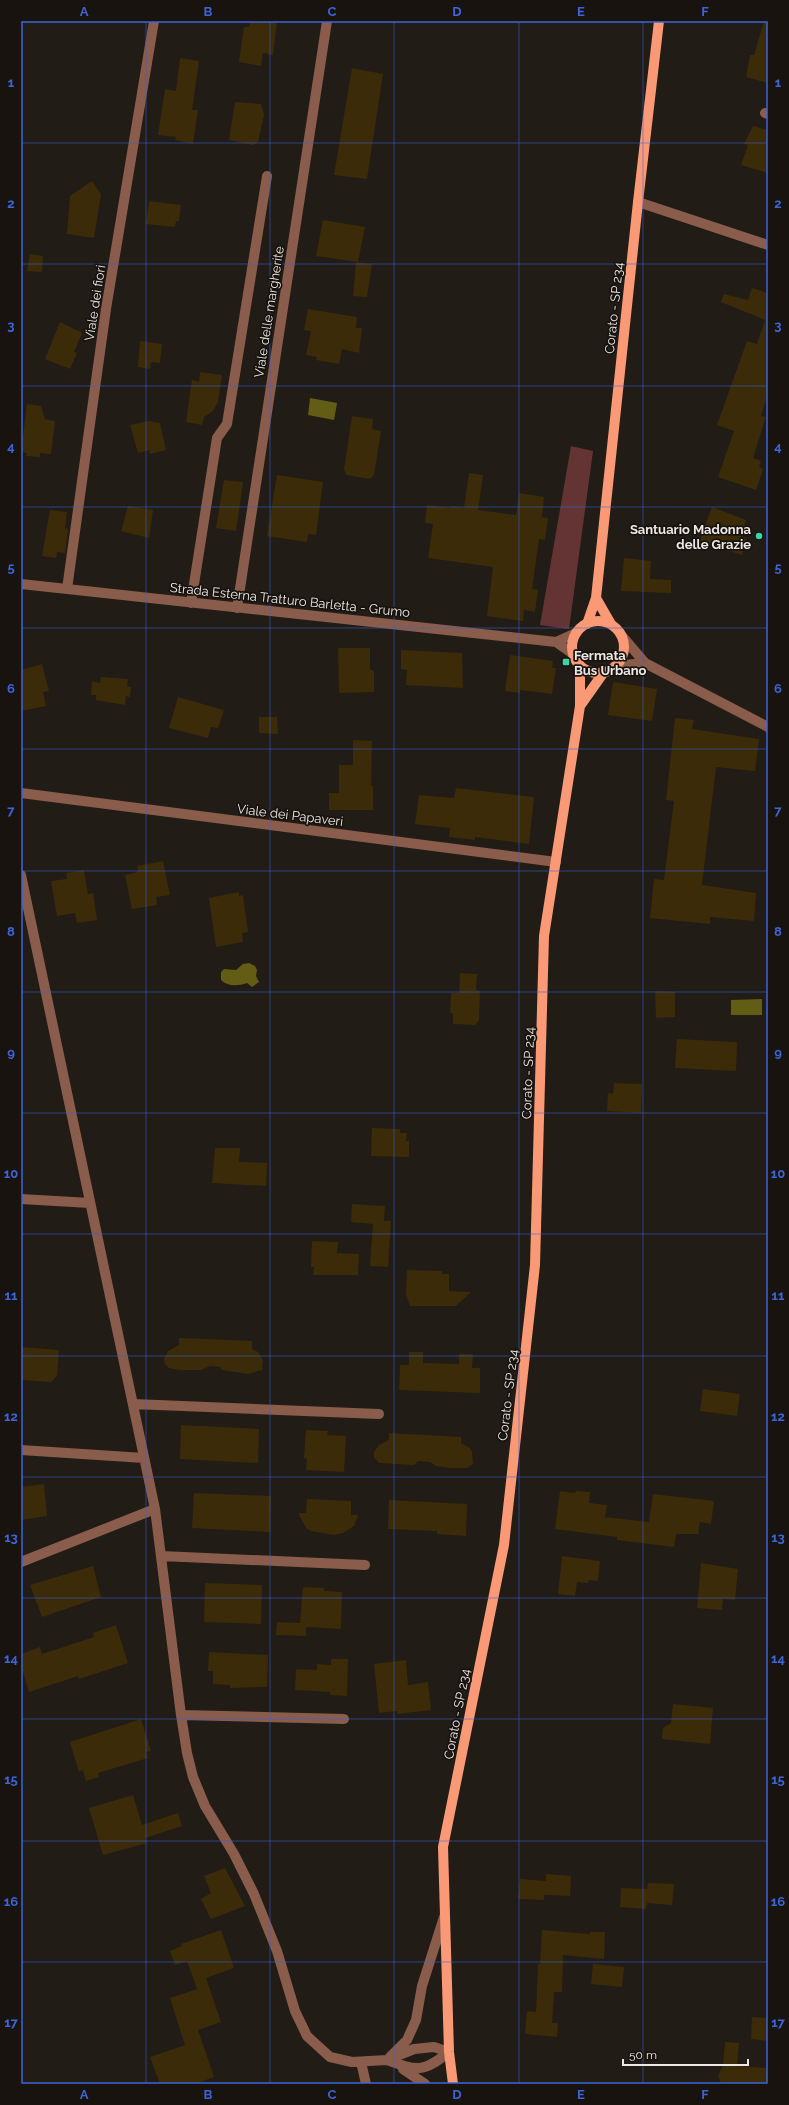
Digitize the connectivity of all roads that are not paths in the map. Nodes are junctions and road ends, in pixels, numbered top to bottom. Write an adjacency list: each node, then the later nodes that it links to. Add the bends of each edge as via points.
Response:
1 (154, 21): 8 (street, Viale dei fiori, via 106,309)
2 (327, 21): 11 (street, Viale delle margherite)
3 (659, 21): 5 (main road, Corato - SP 234)
4 (267, 176): 10 (street, via 228,424 217,438)
5 (638, 202): 6 (street); 9 (main road, Corato - SP 234)
6 (768, 245)
7 (21, 584): 8 (street, Strada Esterna Tratturo Barletta - Grumo)
8 (67, 589): 10 (street, Strada Esterna Tratturo Barletta - Grumo)
9 (596, 598): 12 (main road, Corato - SP 234); 13 (main road)
10 (191, 603): 11 (street, Strada Esterna Tratturo Barletta - Grumo)
11 (237, 608): 16 (street, Strada Esterna Tratturo Barletta - Grumo)
12 (587, 624): 13 (main road); 14 (main road)
13 (611, 624): 15 (main road)
14 (576, 633): 16 (street); 17 (main road)
15 (622, 636): 18 (street); 20 (main road, via 623,652)
16 (556, 642): 17 (street, Strada Esterna Tratturo Barletta - Grumo)
17 (574, 654): 19 (main road, Corato - SP 234)
18 (645, 663): 20 (street); 23 (street)
19 (580, 665): 21 (main road, via 591,672); 22 (main road, Corato - SP 234)
20 (615, 666): 21 (main road, Corato - SP 234)
21 (604, 672): 22 (main road, Corato - SP 234)
22 (580, 706): 25 (main road, Corato - SP 234)
23 (768, 727)
24 (21, 793): 25 (street, Viale dei Papaveri)
25 (556, 862): 39 (main road, Corato - SP 234, via 544,936 536,1265 504,1545 443,1847)
26 (21, 875): 28 (street)
27 (21, 1199): 28 (street)
28 (90, 1203): 29 (street)
29 (133, 1404): 30 (street); 32 (street)
30 (379, 1414)
31 (21, 1450): 32 (street)
32 (144, 1458): 33 (street)
33 (155, 1509): 34 (street); 35 (street)
34 (161, 1556): 36 (street); 37 (street)
35 (21, 1562)
36 (365, 1565)
37 (181, 1715): 38 (street); 42 (street, via 187,1753 196,1785 254,1894 277,1951 295,2011 307,2036 330,2057)
38 (344, 1719)
39 (444, 1917): 40 (main road, Corato - SP 234); 41 (street, via 422,1986 416,2020 406,2040)
40 (449, 2052): 41 (street, via 434,2048 414,2049); 41 (street, via 432,2066 413,2069); 45 (main road, Corato - SP 234)
41 (387, 2060): 42 (street); 44 (street)
42 (361, 2062): 43 (street)
43 (366, 2084)
44 (425, 2084)
45 (452, 2084)

